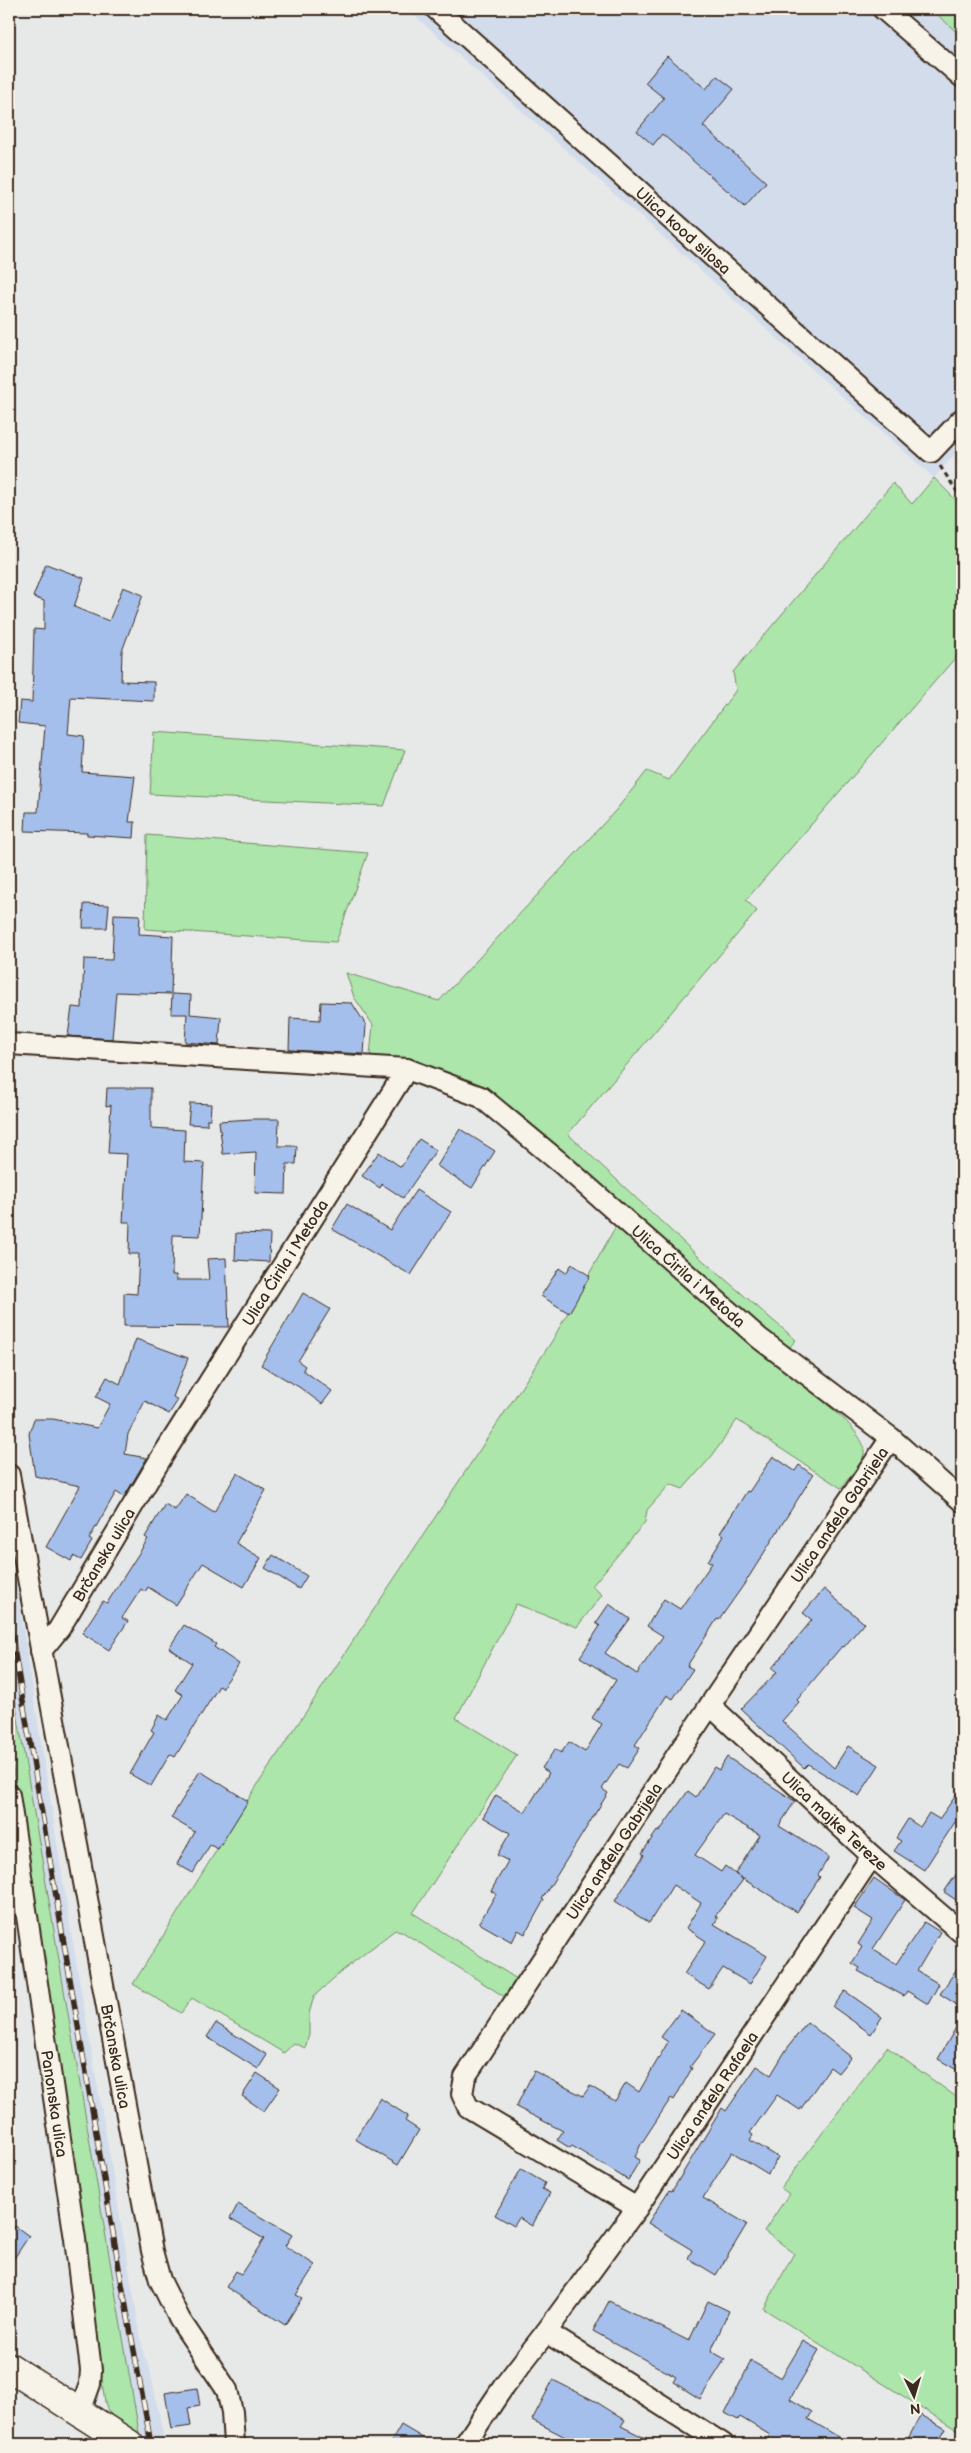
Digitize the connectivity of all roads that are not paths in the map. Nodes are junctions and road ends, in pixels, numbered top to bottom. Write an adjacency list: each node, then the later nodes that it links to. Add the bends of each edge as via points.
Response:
1 (436, 9): 4 (street, Ulica kood silosa, via 931,452)
2 (883, 9): 3 (street)
3 (962, 76)
4 (962, 419)
5 (9, 1044): 6 (street, Ulica Ćirila i Metoda)
6 (406, 1068): 7 (street, Ulica Ćirila i Metoda, via 457,1086 496,1107 759,1338); 8 (street, Ulica Ćirila i Metoda)
7 (892, 1438): 10 (street, Ulica Ćirila i Metoda); 12 (street, Ulica anđela Gabrijela)
8 (163, 1455): 11 (street, Brčanska ulica, via 60,1629)
9 (9, 1474): 11 (street, Brčanska ulica)
10 (962, 1501)
11 (41, 1651): 21 (street, Brčanska ulica, via 152,2251 160,2280 180,2320 227,2390)
12 (710, 1705): 14 (street, Ulica majke Tereze); 16 (street, Ulica anđela Gabrijela, via 465,2077 462,2094 468,2108)
13 (9, 1795): 19 (street, Panonska ulica, via 75,2239 91,2370 90,2384)
14 (872, 1856): 15 (street, Ulica majke Tereze); 16 (street, Ulica anđela Rafaela)
15 (962, 1933)
16 (637, 2208): 17 (street, Ulica anđela Rafaela)
17 (546, 2332): 22 (street, Ulica anđela Rafaela); 23 (street)
18 (9, 2367): 19 (main road)
19 (80, 2412): 20 (main road)
20 (123, 2443)
21 (234, 2444)
22 (465, 2444)
23 (723, 2444)

